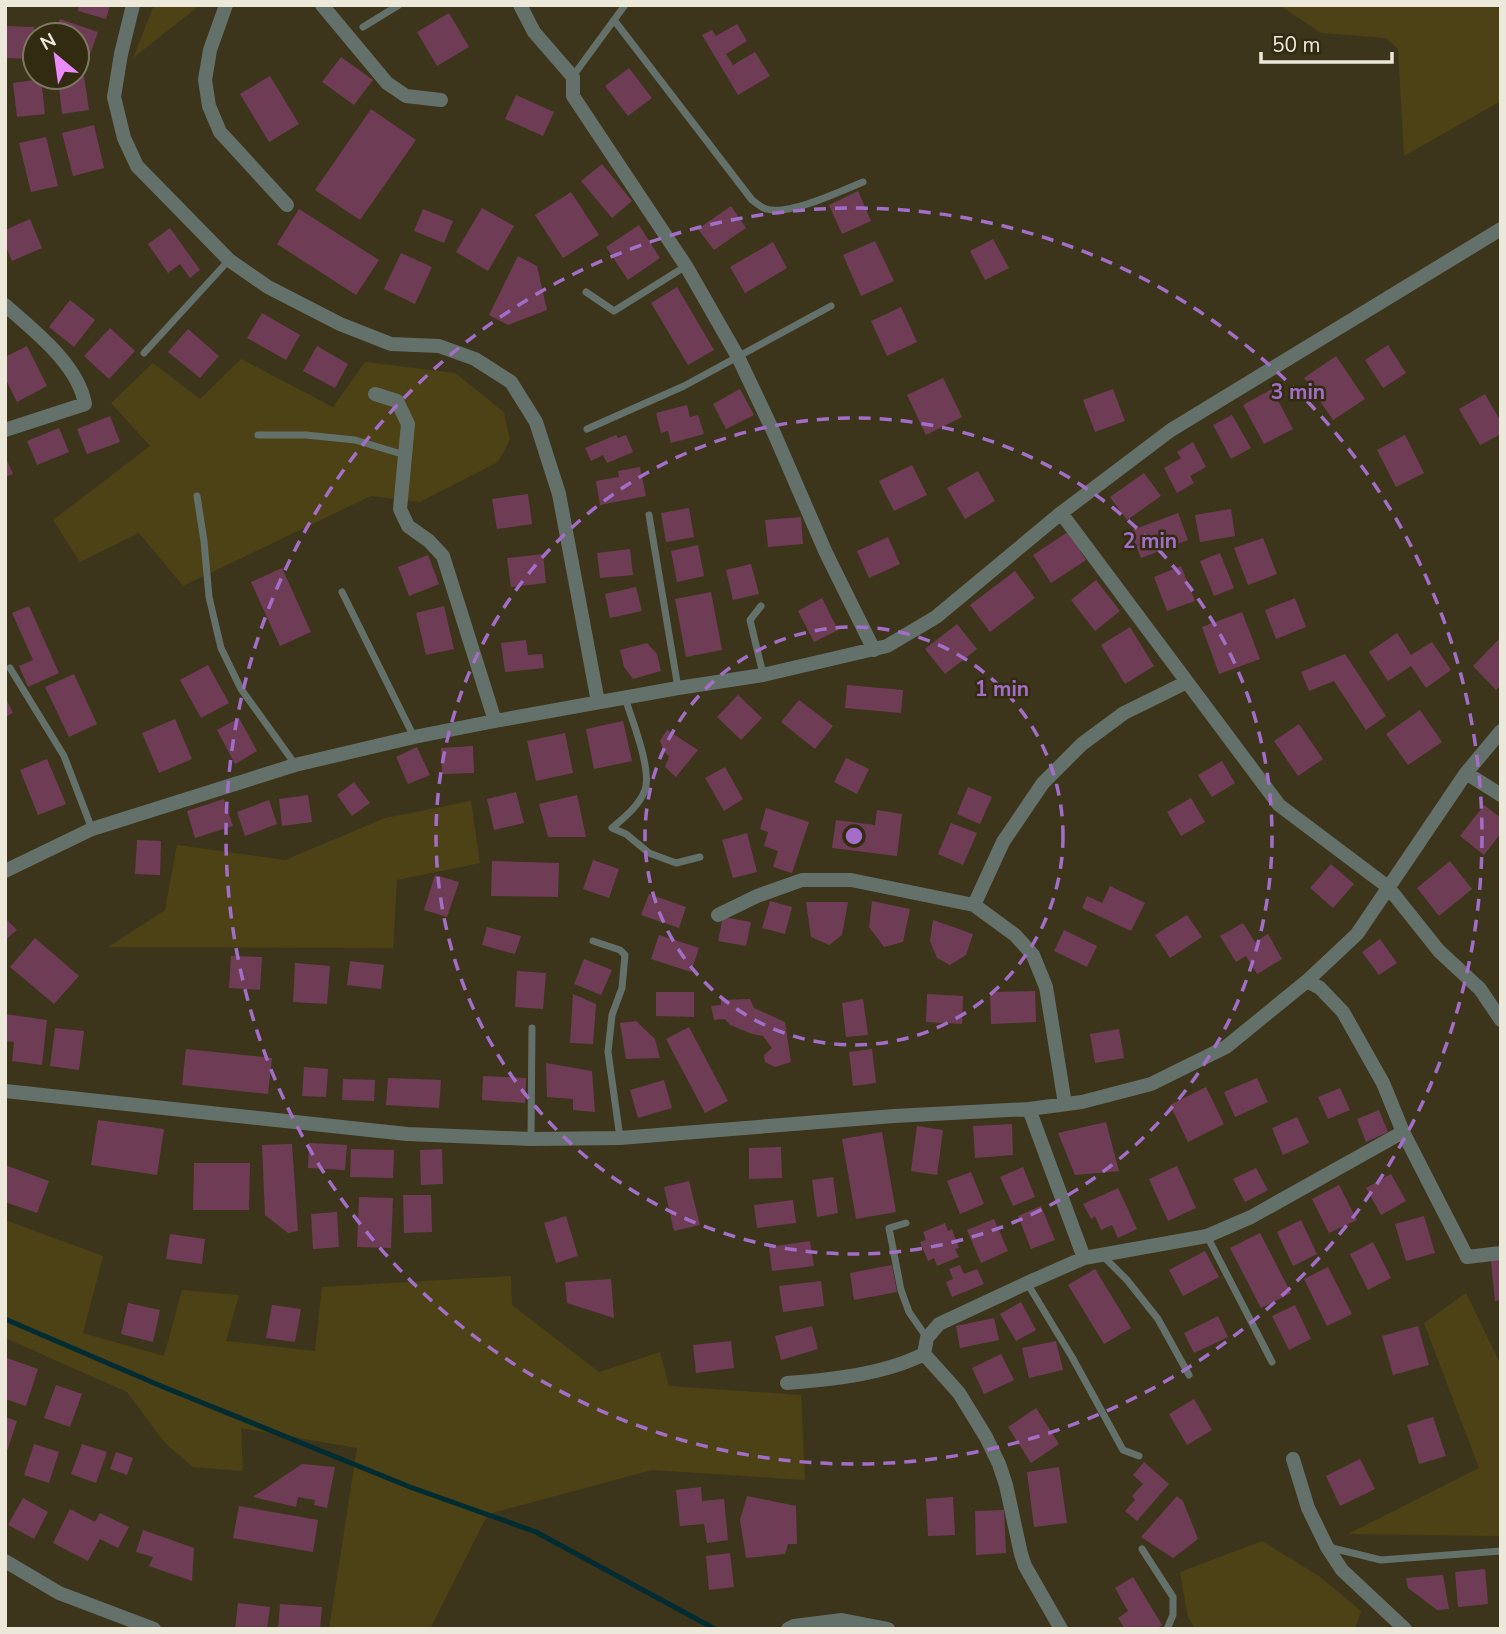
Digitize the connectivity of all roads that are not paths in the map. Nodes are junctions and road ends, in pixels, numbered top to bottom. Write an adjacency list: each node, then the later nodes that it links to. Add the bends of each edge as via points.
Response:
1 (133, 5): 14 (street, via 114,97 124,138 137,166)
2 (226, 5): 12 (street, via 210,50 205,80 209,106 220,132)
3 (322, 5): 10 (street, via 387,83 407,96)
4 (399, 5): 8 (lane)
5 (520, 5): 9 (street, via 534,32)
6 (625, 5): 7 (lane)
7 (614, 20): 9 (lane); 11 (lane, via 752,200 767,209 789,209)
8 (363, 27)
9 (573, 76): 15 (street, via 573,96)
10 (441, 100)
11 (863, 182)
12 (286, 205)
13 (1501, 229): 27 (street, via 1171,430)
14 (229, 260): 19 (lane); 37 (street, via 268,287 340,324 391,344 439,346 475,359 511,382 536,422 559,494)
15 (686, 266): 16 (lane, via 614,311); 20 (street)
16 (586, 292)
17 (5, 305): 23 (street, via 66,364 83,391 85,404)
18 (831, 306): 20 (lane)
19 (144, 353)
20 (738, 356): 22 (lane, via 684,386); 31 (street)
21 (375, 394): 25 (street, via 397,401 408,424)
22 (587, 429)
23 (5, 430)
24 (258, 435): 25 (lane, via 355,440)
25 (405, 455): 38 (street, via 400,509 408,526 443,556)
26 (197, 496): 41 (lane, via 209,597 221,648 241,689)
27 (1061, 513): 31 (street, via 936,617); 34 (street)
28 (649, 515): 35 (lane)
29 (342, 592): 40 (lane)
30 (761, 606): 33 (lane, via 750,620)
31 (874, 650): 33 (street)
32 (10, 668): 44 (lane, via 64,756)
33 (763, 675): 35 (street)
34 (1187, 682): 47 (street, via 1279,805); 48 (street, via 1124,713 1082,744 1043,783 1003,842)
35 (678, 688): 36 (street)
36 (625, 697): 37 (street); 45 (lane, via 647,771 645,790 612,828 649,853 676,863)
37 (598, 702): 38 (street)
38 (495, 721): 40 (street)
39 (1501, 731): 42 (street)
40 (414, 737): 41 (street)
41 (295, 765): 44 (street)
42 (1466, 773): 43 (street); 47 (street)
43 (1501, 795)
44 (92, 829): 46 (street)
45 (700, 857)
46 (5, 871)
47 (1388, 887): 51 (street, via 1357,934); 52 (street, via 1439,951 1480,989)
48 (974, 905): 49 (street, via 850,880 802,880); 55 (street, via 1015,935 1033,955 1046,987)
49 (718, 915)
50 (593, 941): 58 (lane, via 625,955 608,1052)
51 (1307, 981): 55 (street, via 1226,1047 1151,1084); 57 (street, via 1343,1012 1383,1083)
52 (1501, 1020)
53 (532, 1028): 59 (lane)
54 (5, 1091): 59 (street, via 407,1134)
55 (1065, 1104): 56 (street)
56 (1029, 1109): 58 (street); 64 (street)
57 (1403, 1132): 61 (street, via 1251,1217); 62 (street, via 1466,1257)
58 (620, 1138): 59 (street)
59 (531, 1139)
60 (906, 1223): 66 (lane, via 889,1228 901,1290)
61 (1207, 1236): 63 (street); 68 (lane)
62 (1501, 1253)
63 (1102, 1255): 64 (street); 69 (lane, via 1158,1319)
64 (1084, 1258): 65 (street)
65 (1027, 1283): 66 (street, via 939,1324); 71 (lane, via 1123,1450)
66 (927, 1338): 67 (street)
67 (924, 1354): 70 (street, via 890,1367); 80 (street, via 959,1393 986,1437 1006,1485 1025,1566)
68 (1272, 1362)
69 (1189, 1375)
70 (787, 1383)
71 (1139, 1456)
72 (1293, 1459): 73 (street, via 1308,1508)
73 (1328, 1546): 75 (lane, via 1381,1560); 82 (street, via 1342,1570)
74 (1142, 1549): 81 (lane, via 1172,1597 1173,1615)
75 (1501, 1551)
76 (5, 1562): 77 (street, via 59,1593)
77 (154, 1629)
78 (788, 1629): 79 (street, via 842,1620)
79 (886, 1629)
80 (1061, 1629)
81 (1167, 1629)
82 (1405, 1629)

